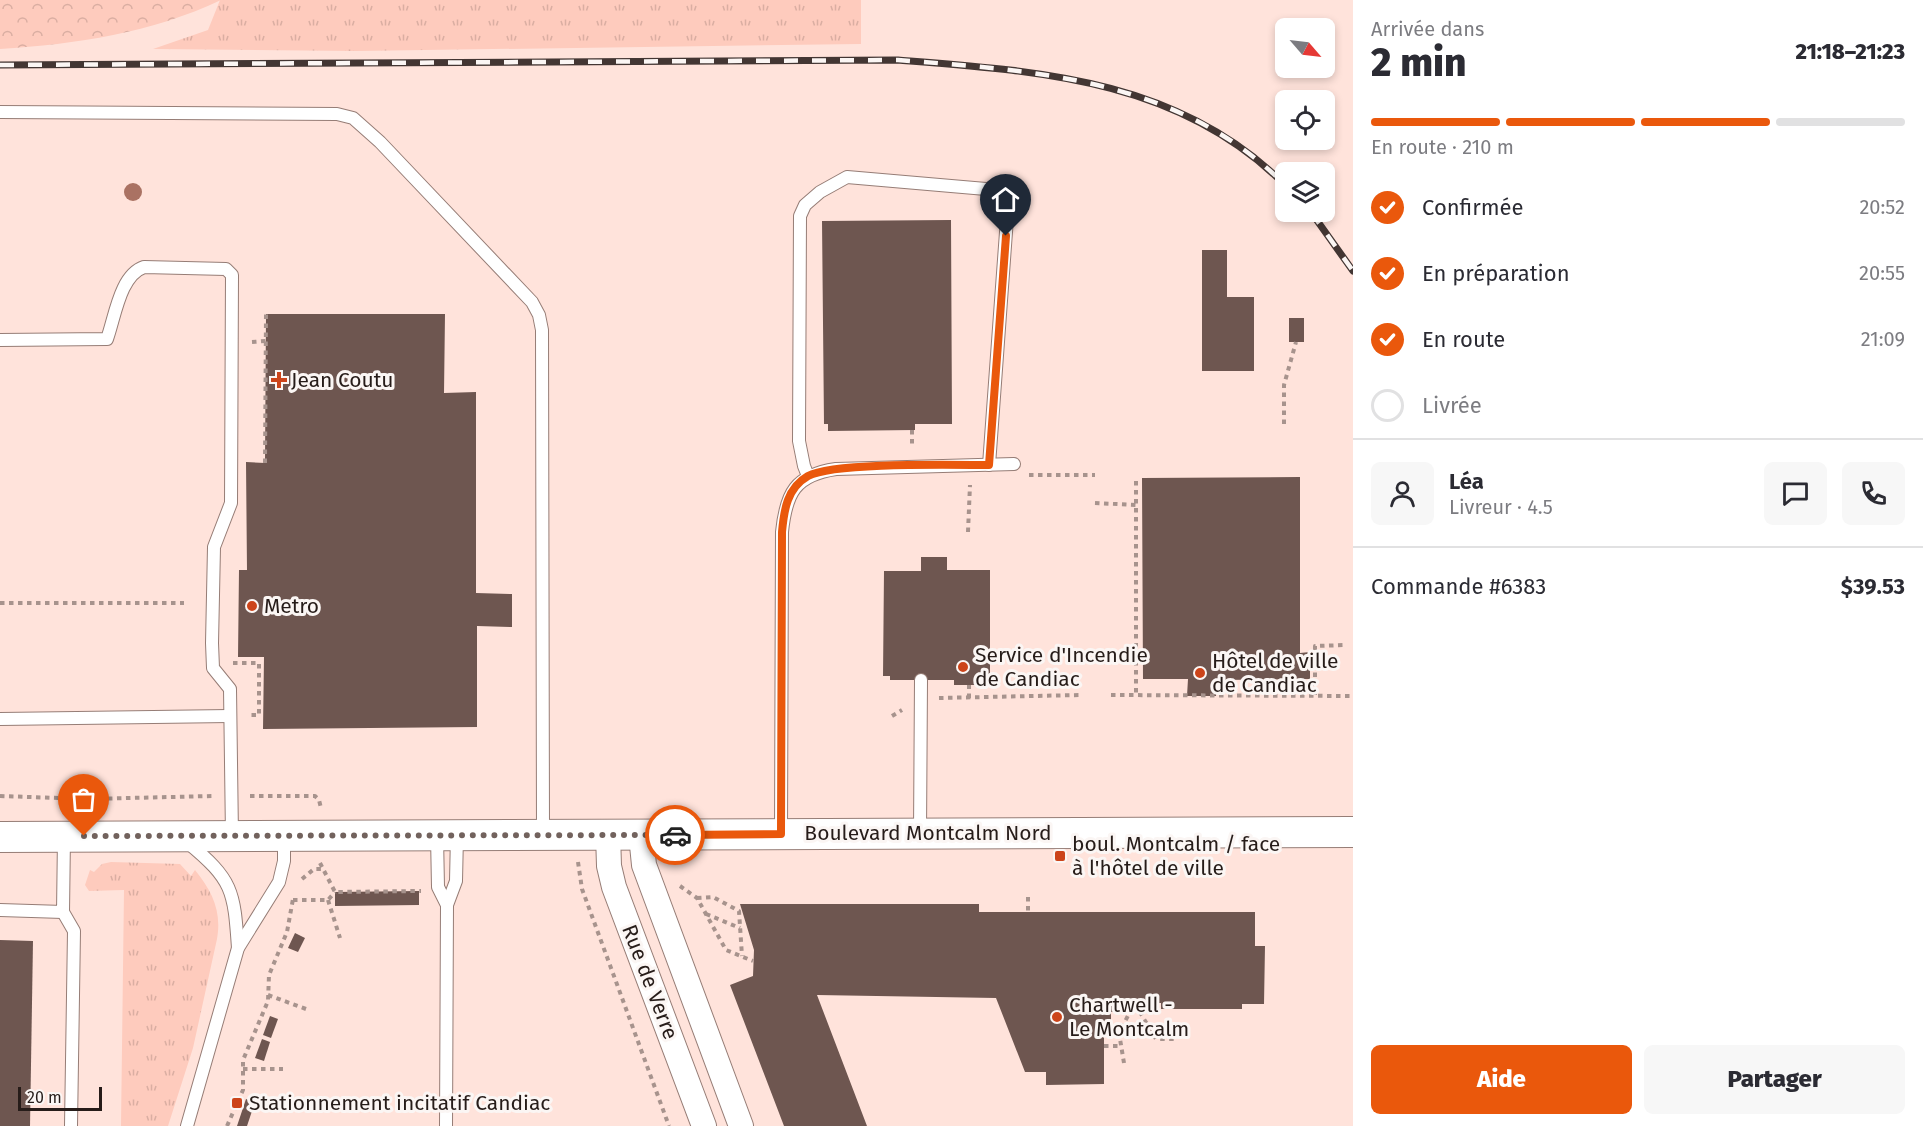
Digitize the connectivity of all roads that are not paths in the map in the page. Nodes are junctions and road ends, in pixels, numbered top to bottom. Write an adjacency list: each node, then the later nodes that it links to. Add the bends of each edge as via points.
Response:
1 (0, 112): 19 (lane, via 337,114 353,118 532,302 542,330)
2 (0, 340): 7 (lane, via 107,339 127,280 144,267 226,270 232,275 231,503 214,547 212,643 213,668 230,689)
3 (1014, 464): 4 (lane)
4 (989, 465): 5 (lane, via 837,469); 5 (lane, via 1010,191 848,177 820,192 800,216 800,441)
5 (808, 476): 12 (lane, via 787,501 782,532)
6 (921, 680): 10 (lane)
7 (230, 716): 8 (lane); 18 (lane)
8 (0, 719)
9 (1353, 832): 10 (street, Boulevard Montcalm Nord)
10 (920, 833): 12 (street, Boulevard Montcalm Nord)
11 (609, 834): 16 (street, Boulevard Montcalm Nord); 19 (street, Boulevard Montcalm Nord); 28 (street, Rue de Verre, via 609,866 614,887)
12 (781, 834): 16 (street, Boulevard Montcalm Nord)
13 (179, 835): 17 (street, Boulevard Montcalm Nord); 18 (street, Boulevard Montcalm Nord); 24 (lane, via 213,864 226,881 234,901)
14 (284, 835): 15 (street, Boulevard Montcalm Nord); 18 (street, Boulevard Montcalm Nord); 24 (lane, via 279,882)
15 (447, 835): 19 (street, Boulevard Montcalm Nord); 21 (lane, via 456,881); 21 (lane, via 438,887)
16 (641, 835): 29 (street, Rue de Verre, via 644,865)
17 (64, 836): 20 (street, Boulevard Montcalm Nord); 23 (lane)
18 (232, 836)
19 (543, 836)
20 (0, 837)
21 (447, 905): 27 (lane)
22 (0, 910): 23 (lane)
23 (63, 912): 25 (lane, via 74,931)
24 (237, 948): 26 (lane)
25 (71, 1126)
26 (187, 1126)
27 (446, 1126)
28 (704, 1126)
29 (741, 1126)

